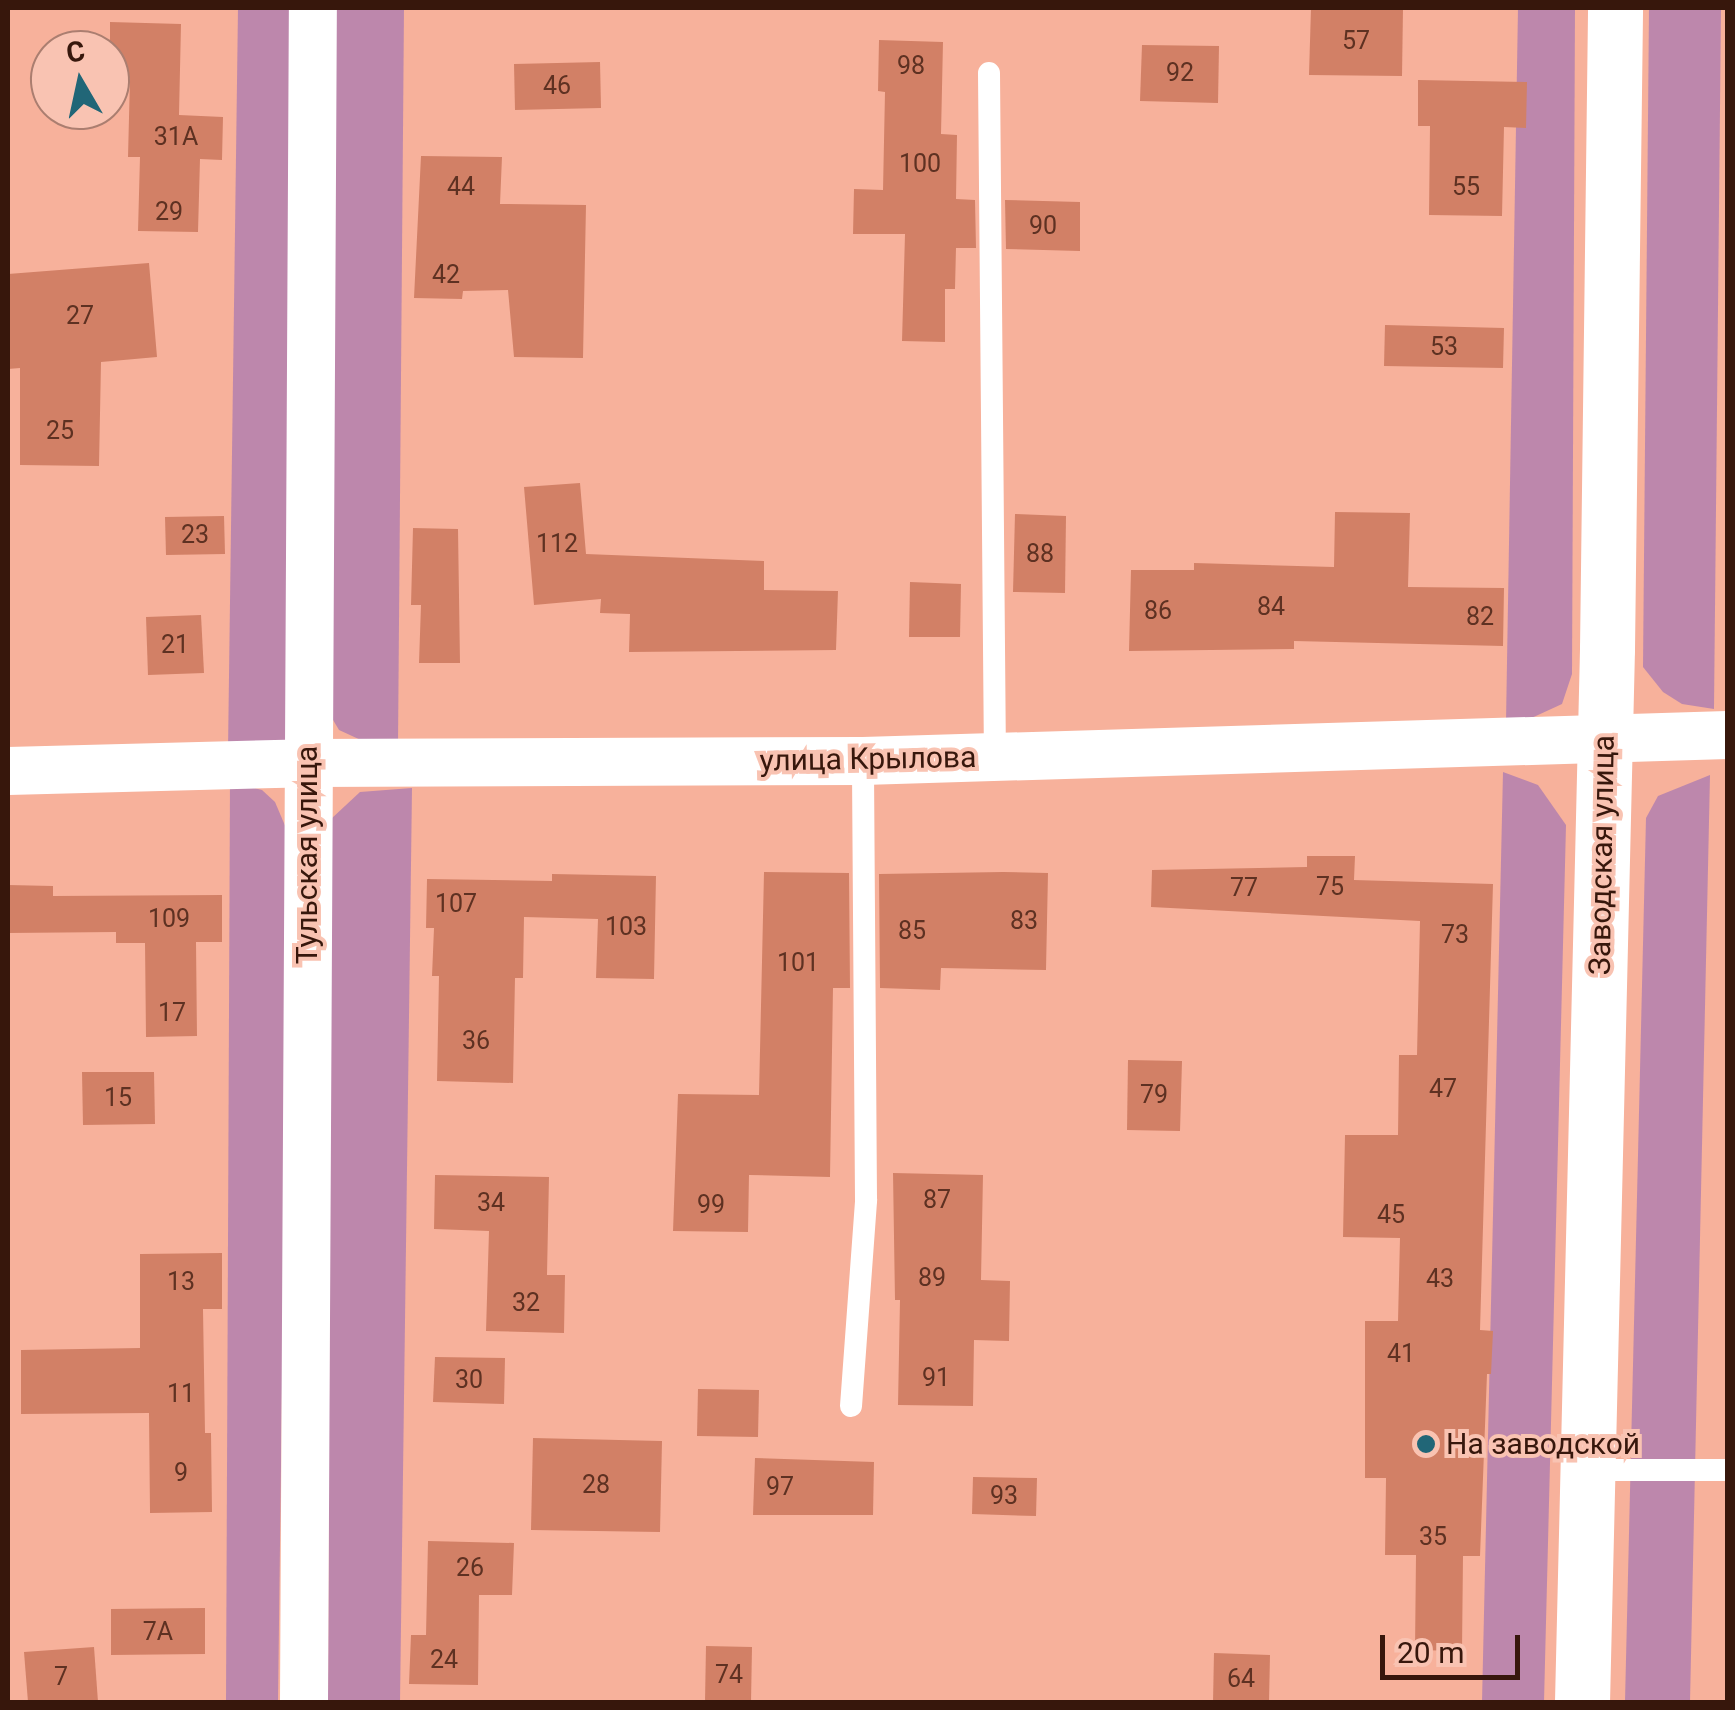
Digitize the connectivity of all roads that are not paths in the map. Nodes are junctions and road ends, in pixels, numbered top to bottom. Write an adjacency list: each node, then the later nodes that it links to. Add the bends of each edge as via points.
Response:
1 (314, 8): 8 (street, Тульская улица)
2 (1615, 8): 5 (main road, Заводская улица)
3 (989, 73): 6 (lane)
4 (1728, 735): 5 (street, улица Крылова)
5 (1604, 739): 6 (street, улица Крылова); 11 (main road, Заводская улица)
6 (994, 756): 7 (street, улица Крылова)
7 (863, 760): 8 (street, улица Крылова); 10 (lane, via 866,1200)
8 (307, 763): 9 (street, улица Крылова); 13 (street, Тульская улица)
9 (8, 772)
10 (851, 1406)
11 (1588, 1470): 12 (lane); 14 (main road, Заводская улица)
12 (1728, 1470)
13 (304, 1702)
14 (1582, 1702)

